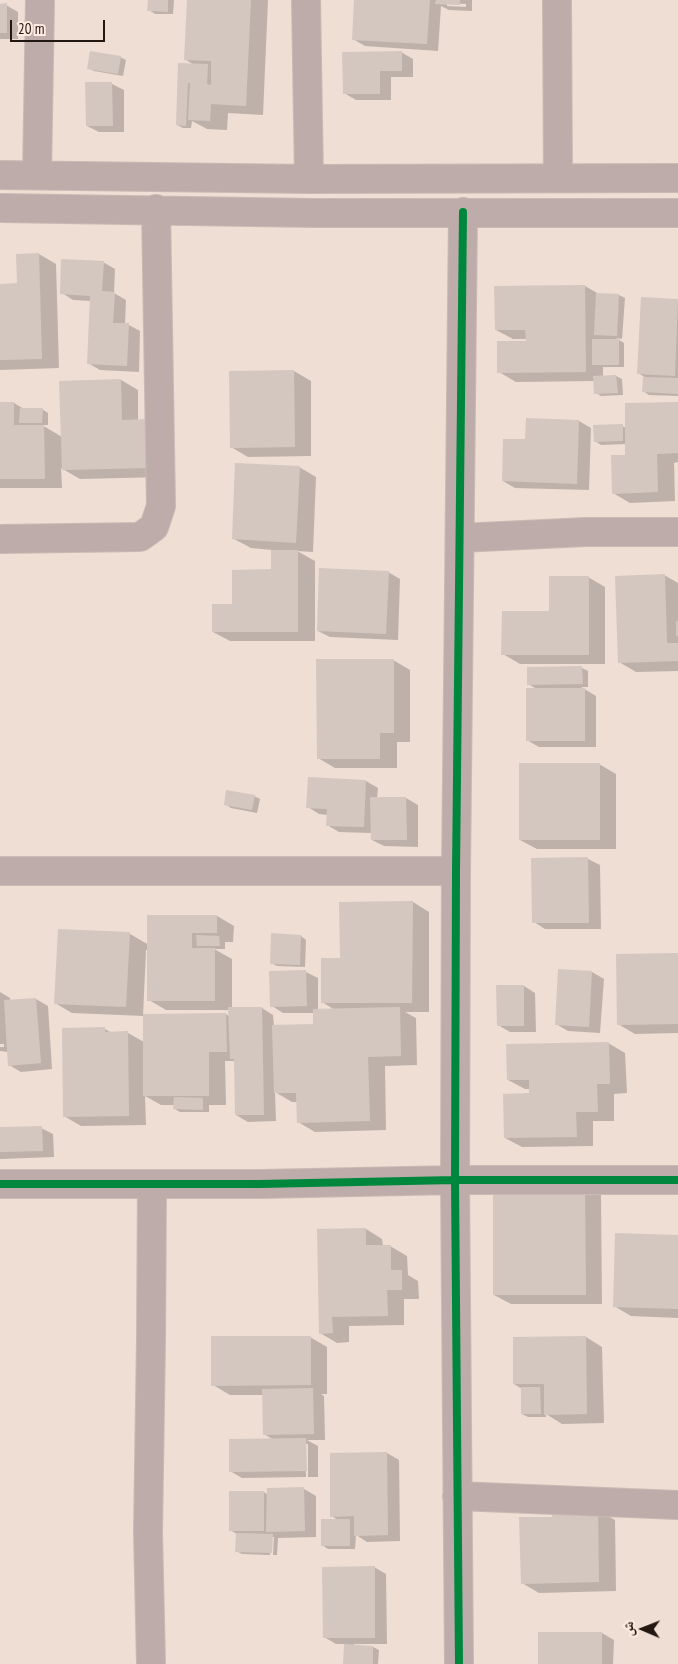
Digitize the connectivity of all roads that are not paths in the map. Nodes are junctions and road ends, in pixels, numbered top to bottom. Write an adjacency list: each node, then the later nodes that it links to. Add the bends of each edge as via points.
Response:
1 (40, 0): 4 (street)
2 (306, 0): 8 (street)
3 (557, 0): 6 (street)
4 (37, 175): 5 (street); 8 (street)
5 (0, 176)
6 (558, 178): 7 (street); 8 (street)
7 (678, 178)
8 (309, 179)
9 (0, 208): 10 (street)
10 (156, 209): 11 (street); 15 (street, via 161,506 154,527 140,537)
11 (463, 212): 12 (street); 14 (street)
12 (678, 213)
13 (678, 532): 14 (street, via 586,532)
14 (460, 538): 17 (street)
15 (0, 539)
16 (0, 871): 17 (street)
17 (456, 871): 18 (street)
18 (455, 1180): 19 (street); 21 (street); 22 (street)
19 (678, 1180)
20 (0, 1184): 21 (street)
21 (152, 1184): 24 (street, via 148,1532)
22 (458, 1496): 23 (street); 25 (street)
23 (678, 1505)
24 (151, 1664)
25 (459, 1664)

